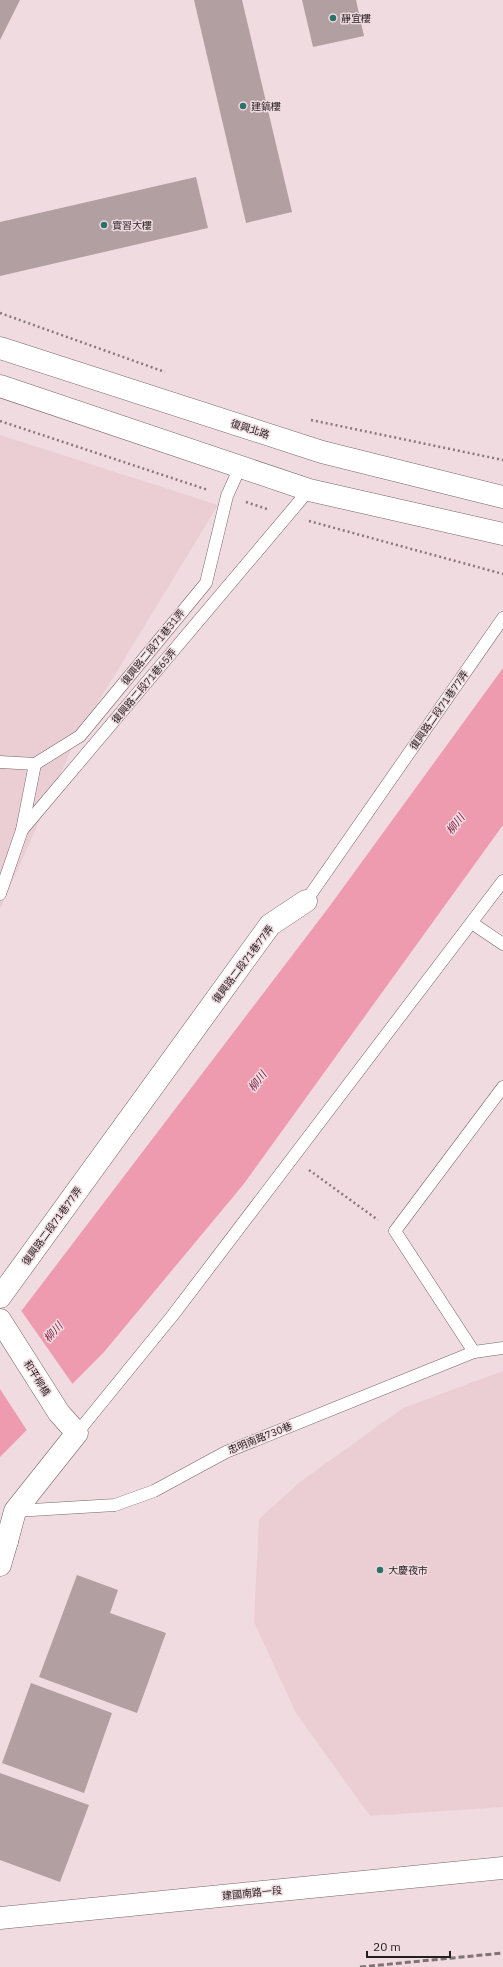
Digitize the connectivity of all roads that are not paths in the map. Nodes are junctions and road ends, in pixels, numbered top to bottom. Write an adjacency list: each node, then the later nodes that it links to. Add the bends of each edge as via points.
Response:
1 (0, 348): 5 (street, 復興北路, via 322,452)
2 (0, 386): 3 (street)
3 (240, 468): 4 (street); 9 (lane, 復興路二段71巷31弄, via 227,496 206,584 80,736)
4 (309, 490): 6 (street); 10 (lane, 復興路二段71巷65弄)
5 (503, 497)
6 (503, 534)
7 (503, 618): 13 (lane, 復興路二段71巷77弄)
8 (0, 762): 9 (lane)
9 (35, 764): 10 (lane)
10 (22, 830): 12 (lane, 復興路二段71巷65弄)
11 (503, 881): 14 (lane)
12 (0, 894)
13 (306, 901): 17 (street, 復興路二段71巷77弄, via 270,925)
14 (472, 922): 15 (lane); 21 (lane, via 174,1315)
15 (503, 944)
16 (503, 1087): 20 (lane, via 395,1231)
17 (0, 1297)
18 (0, 1320): 21 (street, 和平柳橋, via 59,1413)
19 (503, 1348): 20 (lane, 忠明南路730巷)
20 (474, 1352): 22 (lane, 忠明南路730巷, via 226,1452 154,1491 115,1505)
21 (77, 1432): 22 (street)
22 (15, 1511): 23 (street)
23 (4, 1542): 24 (street)
24 (0, 1564)
25 (503, 1868): 26 (street, 建國南路一段)
26 (0, 1918)

